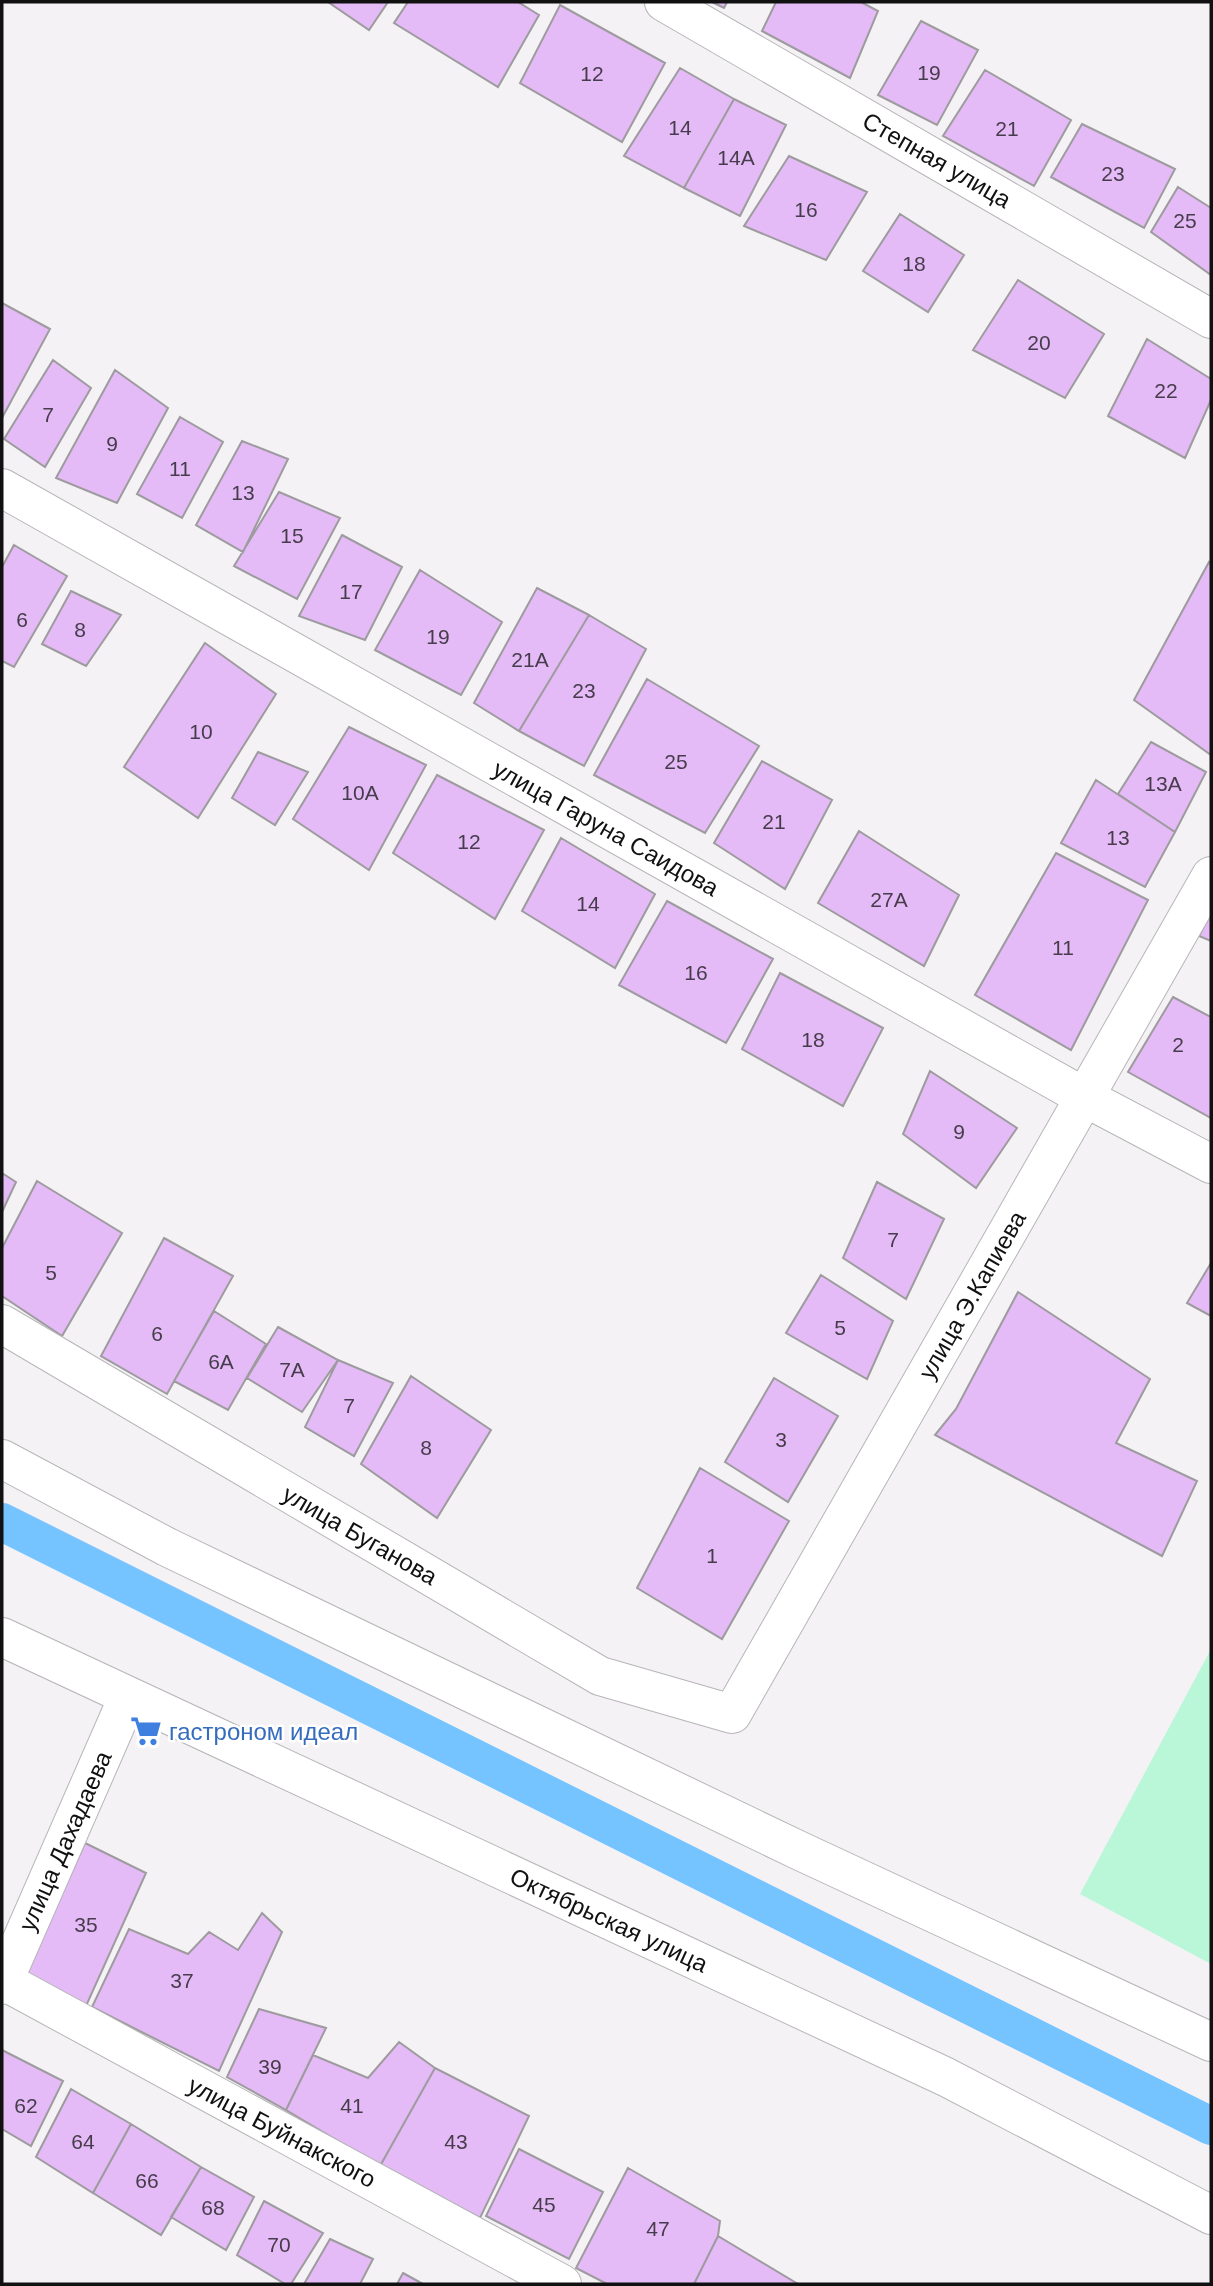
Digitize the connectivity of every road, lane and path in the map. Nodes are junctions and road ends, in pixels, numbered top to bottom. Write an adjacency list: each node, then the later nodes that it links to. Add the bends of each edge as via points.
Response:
1 (663, 2): 2 (street, Степная улица)
2 (1211, 319)
3 (2, 488): 5 (street, улица Гаруна Саидова)
4 (1211, 876): 5 (street, улица Э.Капиева)
5 (1086, 1098): 6 (street, улица Гаруна Саидова); 11 (street, улица Э.Капиева)
6 (1211, 1164)
7 (2, 1324): 11 (street, улица Буганова, via 600,1676)
8 (2, 1459): 13 (street, via 191,1559)
9 (2, 1637): 10 (street, Октябрьская улица)
10 (128, 1697): 12 (street, улица Дахадаева); 14 (street, Октябрьская улица, via 946,2077)
11 (732, 1714)
12 (2, 1982): 15 (street, улица Буйнакского)
13 (1211, 2042)
14 (1211, 2215)
15 (562, 2284)

